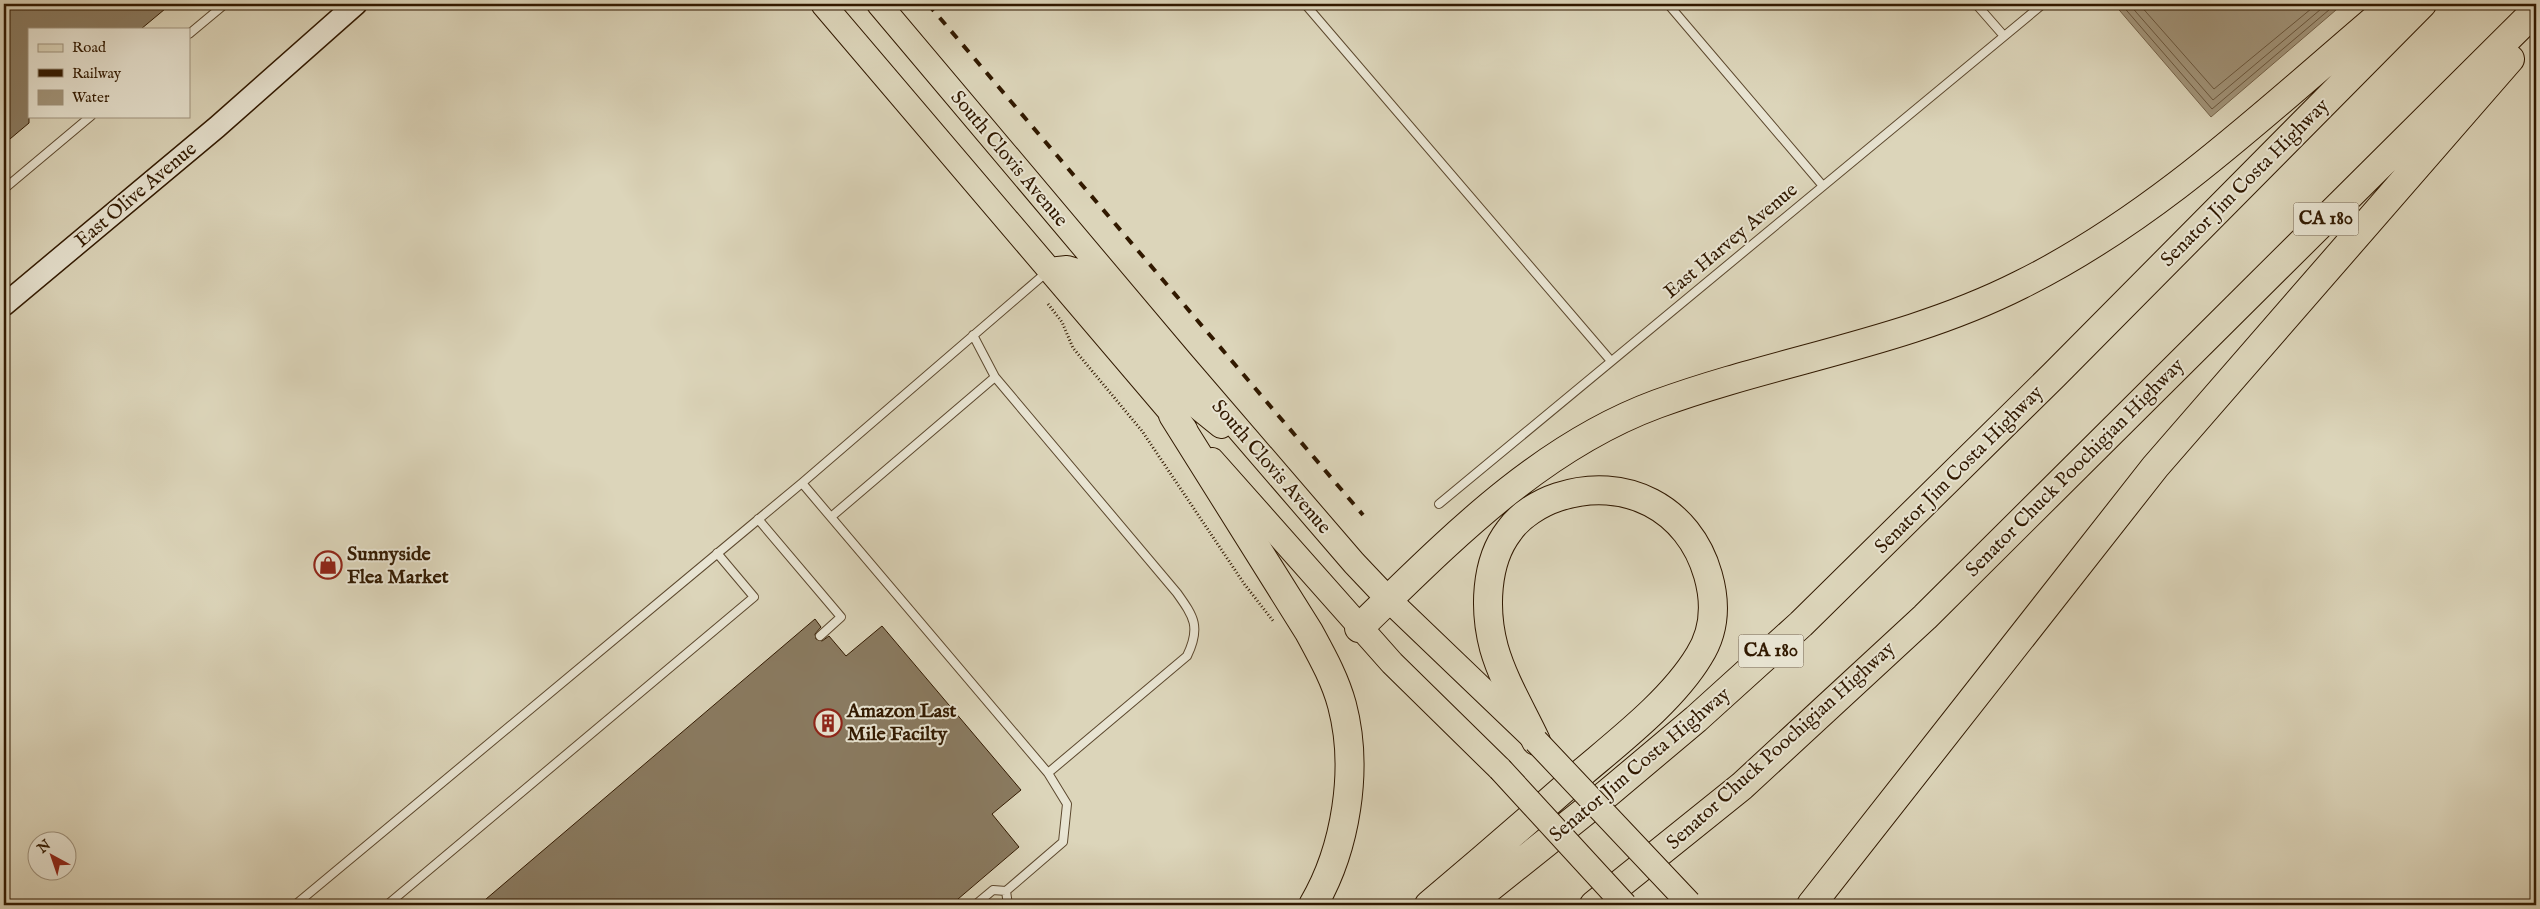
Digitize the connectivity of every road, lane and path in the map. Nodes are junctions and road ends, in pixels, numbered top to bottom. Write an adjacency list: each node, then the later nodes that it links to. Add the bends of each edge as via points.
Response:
1 (224, 4): 13 (lane)
2 (823, 4): 18 (main road, South Clovis Avenue)
3 (879, 4): 25 (main road, South Clovis Avenue)
4 (1306, 4): 22 (lane)
5 (1668, 4): 16 (lane)
6 (1976, 4): 14 (lane)
7 (2043, 4): 14 (lane, East Harvey Avenue)
8 (2392, 4): 31 (highway, via 2179,184 2114,231 2057,266 2010,290 1921,326 1720,383 1622,419 1524,477)
9 (2422, 4): 45 (highway, Senator Jim Costa Highway / CA 180, via 2035,395 1801,624 1608,794)
10 (347, 9): 20 (main road, East Olive Avenue, via 217,127)
11 (2536, 10): 46 (highway, Senator Chuck Poochigian Highway / CA 180, via 1926,617 1742,786)
12 (2536, 29): 48 (highway, via 2155,467)
13 (190, 33)
14 (2004, 36): 16 (lane, East Harvey Avenue)
15 (89, 118): 17 (lane)
16 (1823, 186): 22 (lane, East Harvey Avenue)
17 (4, 189)
18 (1050, 270): 21 (lane); 24 (main road, South Clovis Avenue); 25 (main road, via 1067,268 1078,271 1195,405)
19 (1048, 304): 32 (path, via 1062,322 1073,348 1142,431 1245,585)
20 (4, 305)
21 (973, 335): 23 (lane); 26 (lane)
22 (1612, 361): 27 (lane, East Harvey Avenue)
23 (995, 378): 28 (lane); 36 (lane, via 1177,592 1194,618 1195,640 1188,656)
24 (1173, 415): 33 (main road, South Clovis Avenue); 43 (highway, via 1309,632 1327,665 1342,706 1348,761 1344,815 1328,875)
25 (1267, 463): 31 (main road, South Clovis Avenue)
26 (802, 483): 28 (lane); 29 (lane)
27 (1439, 504)
28 (831, 517): 36 (lane)
29 (758, 519): 30 (lane); 34 (lane, via 842,617)
30 (717, 553): 39 (lane); 40 (lane, via 754,597)
31 (1389, 600): 33 (highway); 35 (main road, South Clovis Avenue)
32 (1278, 628)
33 (1359, 628): 47 (main road, South Clovis Avenue, bridge, via 1500,769)
34 (820, 636)
35 (1536, 741): 38 (main road, South Clovis Avenue, bridge); 44 (highway, via 1501,670 1490,628 1489,592 1492,569 1500,548 1509,530 1548,500 1587,490 1626,492 1646,500 1666,511 1680,524 1704,560 1714,596 1709,637 1700,656 1664,699 1615,745)
36 (1048, 773): 37 (lane, via 1067,804 1063,842)
37 (1006, 891): 41 (lane, via 993,890); 42 (lane)
38 (1691, 904)
39 (295, 905)
40 (387, 905)
41 (975, 905)
42 (1008, 905)
43 (1313, 905)
44 (1429, 905)
45 (1468, 905)
46 (1594, 905)
47 (1625, 905)
48 (1810, 905)

